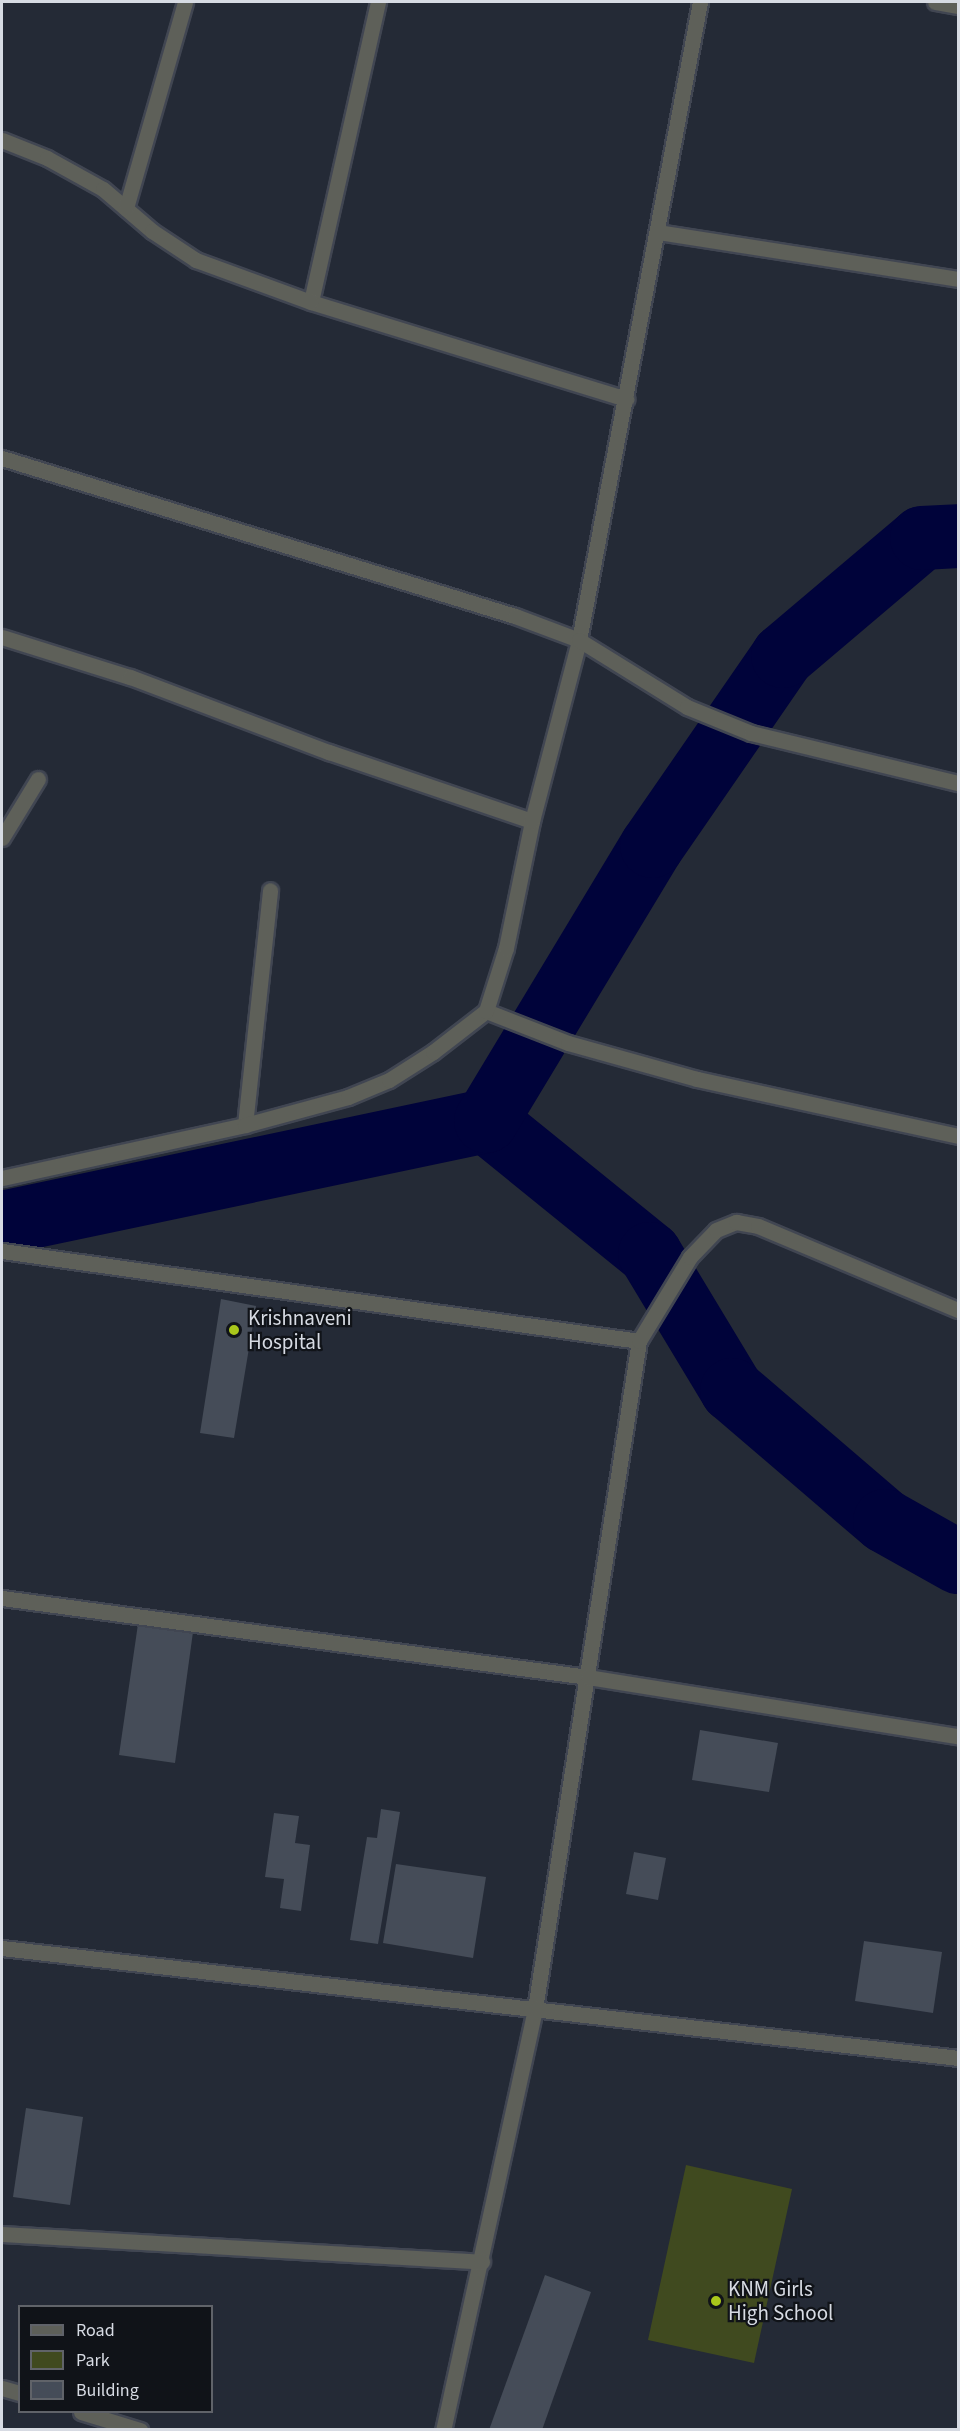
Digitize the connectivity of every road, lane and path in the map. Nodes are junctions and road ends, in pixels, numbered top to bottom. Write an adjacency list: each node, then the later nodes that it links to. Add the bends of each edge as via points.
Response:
1 (185, 2): 7 (street)
2 (378, 2): 10 (street)
3 (700, 2): 8 (street)
4 (935, 2): 5 (street)
5 (958, 6)
6 (2, 140): 7 (street, via 47,158 103,189)
7 (126, 208): 10 (street, via 196,260)
8 (658, 232): 9 (street); 11 (street)
9 (958, 279)
10 (311, 302): 11 (street)
11 (626, 399): 14 (street)
12 (2, 458): 14 (street, via 504,612)
13 (2, 637): 17 (street, via 130,676 329,752)
14 (579, 640): 16 (street, via 687,707 751,733); 17 (street)
15 (38, 780): 18 (street)
16 (958, 783)
17 (532, 821): 20 (street, via 506,948)
18 (2, 838)
19 (270, 890): 21 (street)
20 (486, 1011): 21 (street, via 389,1080 348,1097); 22 (street, via 550,1036 697,1079)
21 (245, 1125): 23 (street)
22 (958, 1136)
23 (2, 1178)
24 (2, 1251): 26 (street)
25 (958, 1310): 26 (street, via 758,1226 736,1222 716,1230 690,1257 650,1317)
26 (639, 1341): 28 (street)
27 (2, 1598): 28 (street)
28 (588, 1677): 29 (street); 31 (street)
29 (958, 1736)
30 (2, 1948): 31 (street)
31 (535, 2009): 32 (street); 34 (street)
32 (958, 2058)
33 (2, 2234): 34 (street)
34 (482, 2262): 39 (street)
35 (2, 2388): 36 (street)
36 (18, 2392)
37 (84, 2413): 38 (street)
38 (140, 2430)
39 (443, 2430)

